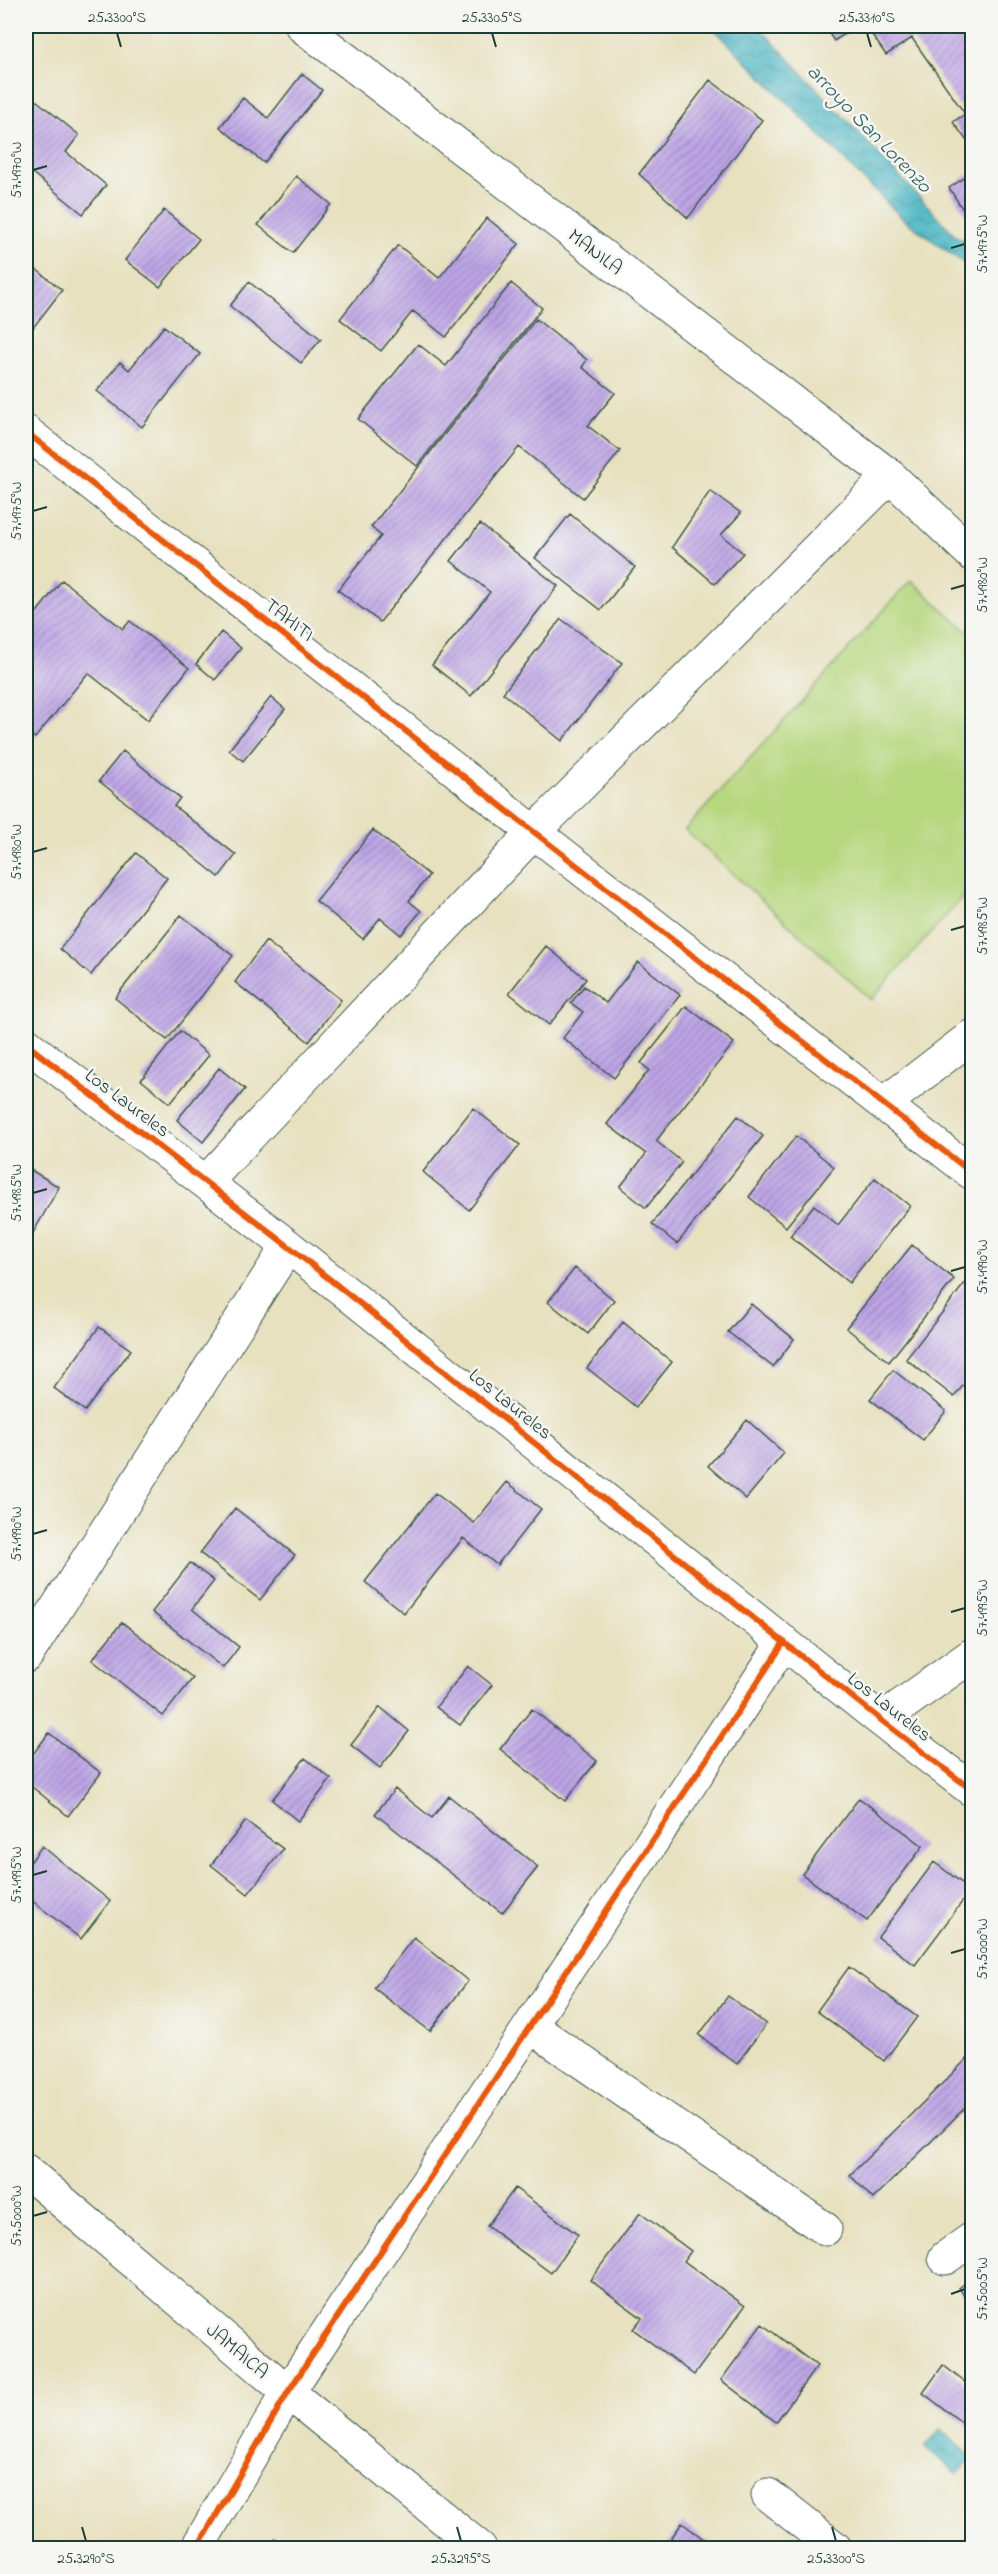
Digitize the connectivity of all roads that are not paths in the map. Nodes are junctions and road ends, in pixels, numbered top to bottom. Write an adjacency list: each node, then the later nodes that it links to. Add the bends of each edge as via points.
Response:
1 (302, 26): 3 (street, MANILA)
2 (26, 432): 5 (street, TAHITI)
3 (890, 476): 4 (street, MANILA); 5 (street)
4 (972, 554)
5 (534, 832): 8 (street, TAHITI); 10 (street)
6 (972, 1036): 8 (street)
7 (26, 1044): 10 (street, Los Laureles)
8 (885, 1103): 9 (street, TAHITI)
9 (972, 1173)
10 (206, 1182): 11 (street, Los Laureles)
11 (288, 1246): 12 (street, Los Laureles); 14 (street)
12 (784, 1642): 15 (street, Los Laureles); 17 (street)
13 (972, 1655): 15 (street)
14 (26, 1656)
15 (881, 1720): 16 (street, Los Laureles)
16 (972, 1790)
17 (530, 2026): 19 (street); 22 (street)
18 (26, 2171): 22 (street, JAMAICA)
19 (825, 2229)
20 (972, 2239): 21 (street)
21 (945, 2258)
22 (288, 2392): 24 (street); 25 (street, JAMAICA)
23 (768, 2495): 26 (street)
24 (197, 2548)
25 (480, 2548)
26 (836, 2548)

